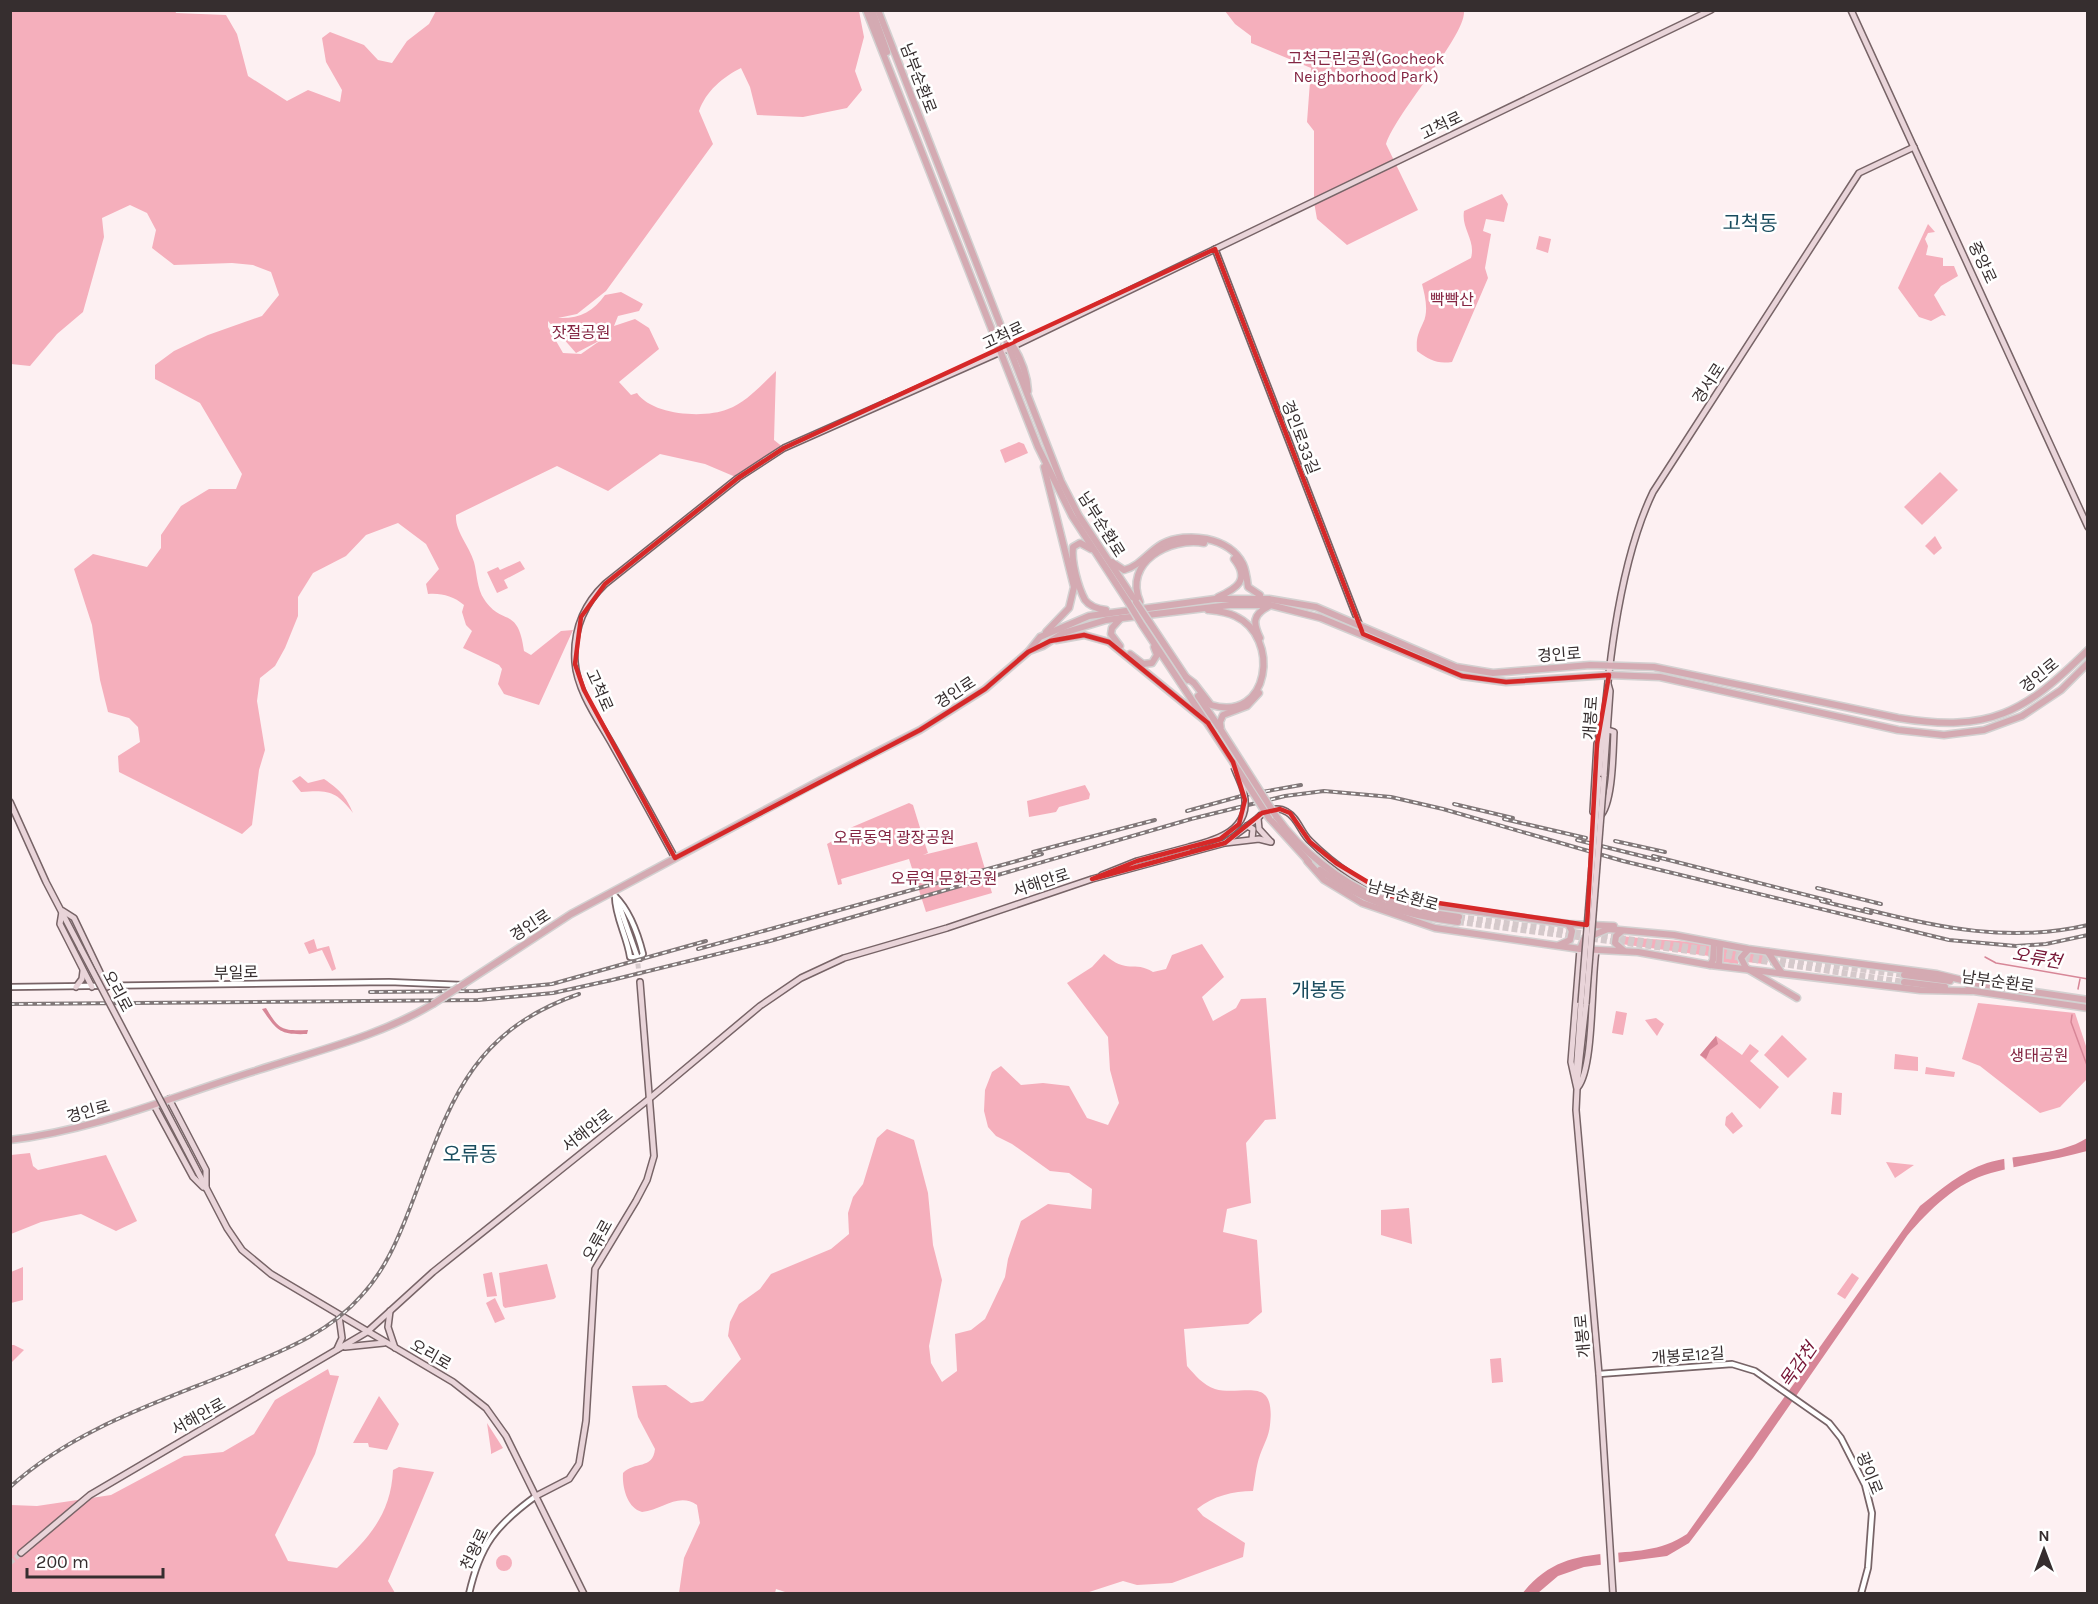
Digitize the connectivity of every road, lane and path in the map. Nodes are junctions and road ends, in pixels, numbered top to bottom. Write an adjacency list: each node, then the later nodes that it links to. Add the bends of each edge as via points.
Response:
1 (866, 10): 6 (main road, 남부순환로)
2 (872, 10): 6 (main road, 남부순환로)
3 (1711, 10): 8 (main road, 고척로)
4 (1851, 10): 7 (main road, 중앙로)
5 (880, 13): 9 (main road, 남부순환로)
6 (895, 78): 9 (main road, 남부순환로)
7 (1914, 147): 11 (main road, 중앙로); 27 (main road, 경서로, via 1858,173 1653,492 1631,555)
8 (1215, 249): 9 (main road, 고척로); 19 (street, 경인로33길)
9 (1008, 349): 10 (main road, 남부순환로); 12 (main road, 남부순환로, via 1061,481); 43 (main road, 고척로, via 783,448 738,478 591,598 575,634 575,664 599,720)
10 (1038, 447): 12 (main road, 남부순환로, via 1072,516); 21 (main road, via 1074,587 1069,608)
11 (2088, 527)
12 (1098, 550): 14 (main road, 남부순환로); 15 (main road, via 1124,570 1175,538 1207,539 1237,555 1248,587); 17 (main road, via 1076,544 1072,550 1076,572 1085,601 1095,609)
13 (1215, 599): 14 (main road, via 1237,588 1241,576 1238,564 1218,547 1186,541 1157,552 1141,569 1135,585); 15 (main road, 경인로); 17 (main road, 경인로)
14 (1135, 602): 23 (main road, 남부순환로, bridge); 29 (main road, 남부순환로, bridge)
15 (1269, 602): 16 (main road, 경인로); 19 (main road, 경인로, via 1316,607); 20 (main road, 경인로); 33 (main road, via 1254,620 1267,658 1266,680 1247,706 1223,715)
16 (1198, 609): 18 (main road, 경인로); 29 (main road, via 1228,613 1246,623 1260,648 1264,671 1253,696 1229,708 1211,705)
17 (1113, 611): 21 (main road, 경인로, via 1065,624)
18 (1122, 618): 22 (main road, 경인로, via 1091,623); 23 (main road, via 1112,628 1112,639 1143,664 1156,660)
19 (1359, 625): 20 (street, 경인로33길); 27 (main road, 경인로, via 1474,671)
20 (1363, 634): 28 (main road, 경인로, via 1462,676 1506,682)
21 (1040, 637): 25 (main road, 경인로)
22 (1050, 641): 25 (main road, 경인로); 31 (main road, via 1084,635 1108,642)
23 (1152, 641): 31 (main road, 남부순환로)
24 (2088, 650): 27 (main road, 경인로, via 2036,697 2001,714 1956,723 1898,718 1670,669)
25 (1028, 651): 43 (main road, 경인로, via 985,689 920,730)
26 (2088, 663): 28 (main road, 경인로, via 2061,690 2031,711 2010,722 1956,735 1898,730 1660,676)
27 (1611, 667): 28 (main road, 경서로)
28 (1609, 675): 30 (main road, 경서로)
29 (1186, 677): 33 (main road, 남부순환로)
30 (1608, 684): 32 (main road, 개봉로); 34 (main road, 개봉로)
31 (1208, 723): 35 (main road, 남부순환로)
32 (1602, 724): 34 (main road, via 1593,812 1600,816 1610,786 1614,732); 36 (main road, 개봉로)
33 (1221, 730): 38 (main road, 남부순환로, bridge)
34 (1608, 730): 36 (main road, 개봉로)
35 (1233, 762): 38 (main road, 남부순환로, bridge); 45 (main road, bridge, via 1245,800 1239,824 1220,839 1118,867)
36 (1601, 778): 80 (main road, 개봉로, bridge)
37 (10, 802): 49 (main road, 오리로)
38 (1273, 817): 44 (main road, 남부순환로); 47 (main road, 남부순환로, via 1334,872)
39 (1258, 818): 40 (main road); 41 (main road, 서해안로, via 1259,830 1271,842); 48 (main road, via 1270,810 1284,810 1295,818 1310,842 1336,863 1391,896)
40 (1247, 826): 41 (main road, via 1254,832); 42 (main road)
41 (1252, 839): 42 (main road, 서해안로)
42 (1225, 843): 45 (main road, 서해안로)
43 (675, 858): 46 (main road, 경인로)
44 (1307, 861): 47 (main road, 남부순환로, via 1355,895 1405,913 1458,919); 54 (main road, via 1324,880 1346,894 1395,915 1435,928)
45 (1092, 879): 85 (main road, 서해안로, via 828,964 775,995)
46 (614, 894): 46 (street, via 630,957 640,958 641,945); 61 (street); 72 (main road, 경인로, via 571,914)
47 (1378, 898): 48 (main road)
48 (1417, 903): 50 (main road)
49 (62, 910): 60 (main road, via 74,918); 63 (main road, via 60,924); 88 (main road, 오리로, bridge)
50 (1568, 924): 52 (main road, via 1596,924); 54 (main road, via 1572,931 1570,940)
51 (1622, 931): 52 (main road); 55 (main road, via 1601,930 1584,939); 57 (main road, via 1615,943)
52 (1656, 934): 53 (main road)
53 (1717, 944): 56 (main road); 64 (main road); 65 (main road)
54 (1555, 946): 55 (main road)
55 (1580, 949): 58 (main road); 83 (main road, via 1571,1062)
56 (1748, 949): 59 (main road); 66 (main road, via 1741,958)
57 (1623, 950): 58 (main road); 64 (main road)
58 (1596, 951): 82 (main road)
59 (1767, 952): 62 (main road); 71 (main road, via 1937,974)
60 (92, 955): 63 (main road, via 88,964); 76 (main road)
61 (637, 956)
62 (1773, 958): 68 (main road); 69 (main road)
63 (79, 961): 67 (main road)
64 (1710, 964): 65 (main road)
65 (1719, 965): 66 (main road)
66 (1746, 968): 68 (main road); 78 (main road)
67 (83, 969): 74 (main road); 75 (main road)
68 (1765, 970): 69 (main road)
69 (1781, 972): 77 (main road, via 1920,990)
70 (640, 982): 85 (main road, 오류로)
71 (1970, 982): 77 (main road, 남부순환로, via 1904,978); 79 (main road, 남부순환로)
72 (461, 986): 76 (street, 부일로, via 389,982); 84 (main road, 경인로, bridge, via 413,1016 343,1044)
73 (10, 987): 74 (street, 부일로)
74 (76, 987): 75 (street, 부일로)
75 (92, 987): 76 (street, 부일로)
76 (107, 987)
77 (1971, 991): 81 (main road, 남부순환로)
78 (1797, 998)
79 (2088, 1000)
80 (1583, 1004): 82 (main road, 개봉로); 83 (main road, 개봉로)
81 (2088, 1008)
82 (1584, 1053): 83 (main road, via 1583,1081)
83 (1577, 1089): 96 (main road, 개봉로)
84 (169, 1099): 86 (main road, 경인로); 88 (main road, 오리로, via 206,1170)
85 (650, 1099): 89 (main road, 서해안로, via 433,1272); 98 (main road, 오류로, via 654,1156 647,1180 595,1269 579,1464 569,1479)
86 (154, 1105): 87 (main road, 경인로, via 53,1135); 88 (main road, 오리로, via 192,1177)
87 (10, 1140)
88 (206, 1190): 90 (main road, 오리로, via 242,1250 271,1274)
89 (390, 1311): 91 (main road, 서해안로); 94 (main road, via 389,1333)
90 (339, 1316): 91 (main road, 오리로); 95 (main road, via 342,1338)
91 (367, 1332): 92 (main road, 오리로); 93 (main road, 서해안로)
92 (385, 1343): 93 (main road); 94 (main road, 오리로)
93 (343, 1347): 95 (main road, 서해안로)
94 (396, 1349): 98 (main road, 오리로, via 453,1382 486,1408 506,1436)
95 (336, 1352): 99 (main road, 서해안로, via 90,1495)
96 (1599, 1374): 97 (street, 개봉로12길, via 1732,1364 1755,1371); 102 (main road, 개봉로)
97 (1810, 1409): 103 (street, 광이로, via 1841,1438 1864,1485 1872,1513 1868,1568)
98 (536, 1496): 100 (street, 천왕로, via 496,1529 481,1554); 101 (main road, 오리로)
99 (21, 1553)
100 (469, 1593)
101 (584, 1593)
102 (1613, 1593)
103 (1861, 1593)

